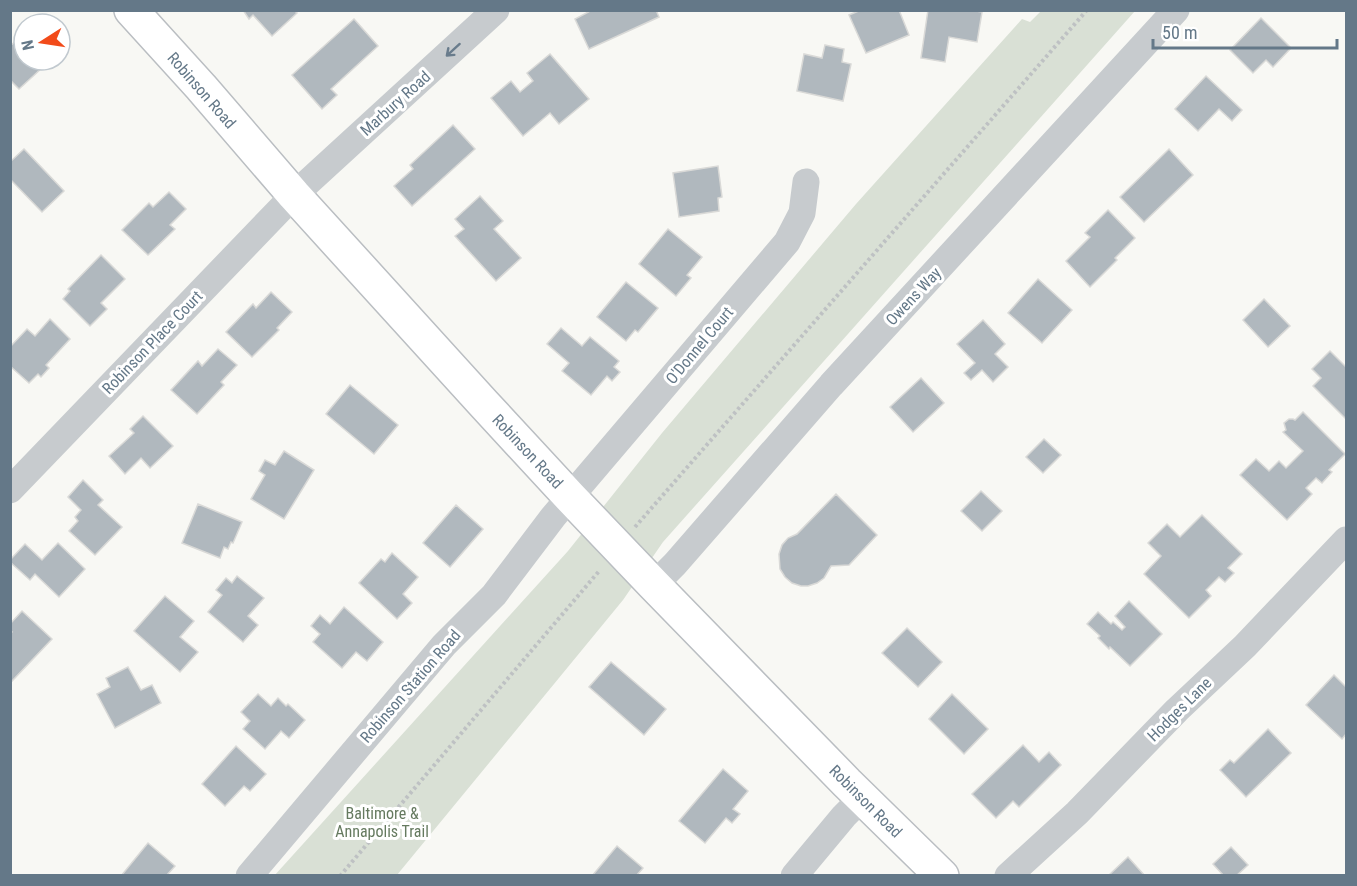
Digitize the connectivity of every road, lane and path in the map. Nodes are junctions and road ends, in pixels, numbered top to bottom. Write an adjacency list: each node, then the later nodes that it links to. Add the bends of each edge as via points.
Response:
1 (131, 10): 6 (main road, Robinson Road)
2 (496, 10): 6 (street, Marbury Road, one-way to 6)
3 (1087, 10): 10 (path)
4 (1176, 10): 11 (street, Owens Way, via 831,385)
5 (806, 182): 8 (street, O'Donnel Court, via 802,213 787,242)
6 (294, 195): 7 (street, Robinson Place Court); 8 (main road, Robinson Road)
7 (10, 490)
8 (570, 497): 10 (main road, Robinson Road); 13 (street, Robinson Station Road, via 494,595 444,645)
9 (1347, 540): 17 (street, Hodges Lane, via 1077,813)
10 (618, 548): 11 (main road, Robinson Road); 14 (path)
11 (654, 585): 12 (main road, Robinson Road)
12 (862, 798): 15 (street); 16 (main road, Robinson Road)
13 (249, 876)
14 (340, 876)
15 (794, 876)
16 (942, 876)
17 (1008, 876)

